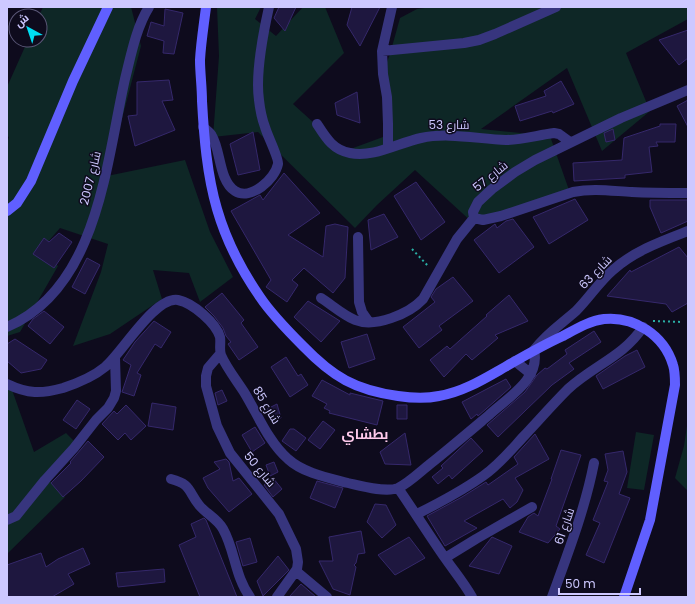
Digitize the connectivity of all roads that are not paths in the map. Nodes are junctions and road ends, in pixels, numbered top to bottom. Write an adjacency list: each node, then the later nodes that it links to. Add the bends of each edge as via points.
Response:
1 (108, 7): 14 (main road, via 73,81 31,181 17,203)
2 (149, 7): 20 (street, شارع 2007, via 132,49 108,164 94,216 77,260 59,287 39,308)
3 (206, 7): 10 (main road, via 200,60)
4 (269, 7): 10 (street, via 259,69 259,100 265,127 278,162 276,172 256,190 246,194 236,192 226,180 212,136)
5 (392, 7): 7 (street)
6 (556, 7): 7 (street, via 479,40)
7 (382, 52): 12 (street)
8 (688, 90): 11 (street, شارع 57)
9 (317, 124): 12 (street, شارع 53, via 328,141 342,151 361,154)
10 (203, 127): 25 (main road, via 217,209 236,255 267,307 315,359 330,371 344,380 382,394 422,398 454,393)
11 (570, 142): 12 (street, شارع 53, via 554,133 507,140 435,136); 15 (street, شارع 57, via 515,172 492,189 478,202 473,212)
12 (388, 148)
13 (688, 193): 15 (street, via 584,190 501,216 483,220)
14 (7, 211)
15 (474, 218): 19 (street, via 457,239 427,293 417,305 397,316)
16 (688, 231): 22 (street, شارع 63, via 649,247 613,269 584,303 550,331)
17 (358, 237): 19 (street, via 359,302)
18 (321, 298): 19 (street, via 356,320)
19 (369, 322)
20 (7, 327)
21 (642, 327): 22 (main road, via 630,320 596,321); 32 (street, via 622,351 568,389 487,473 452,496); 41 (main road, via 656,337 666,350 673,363 675,385 650,520)
22 (534, 350): 25 (main road); 26 (street, via 535,362)
23 (220, 354): 24 (street, شارع 85, via 220,339 212,323 184,301 175,300 164,303 155,310); 30 (street, شارع 85, via 280,451 288,459 310,471 344,482 372,488); 35 (street, شارع 50, via 208,368 206,376 206,386 217,426 230,453 279,514 290,534 298,554)
24 (115, 358): 27 (street, شارع 85, via 85,379 50,392 27,391); 33 (street, via 116,391 108,408 16,516)
25 (515, 361): 26 (street)
26 (531, 374): 30 (street, via 519,388 471,430)
27 (7, 384)
28 (594, 462): 40 (street, شارع 61, via 582,514)
29 (171, 479): 36 (street, via 188,487 198,504 222,527 240,580)
30 (398, 488): 32 (street)
31 (532, 507): 34 (street)
32 (417, 514): 34 (street)
33 (7, 520)
34 (445, 558): 39 (street)
35 (296, 571): 37 (street); 38 (street)
36 (250, 597)
37 (277, 597)
38 (327, 597)
39 (472, 597)
40 (552, 597)
41 (624, 597)

